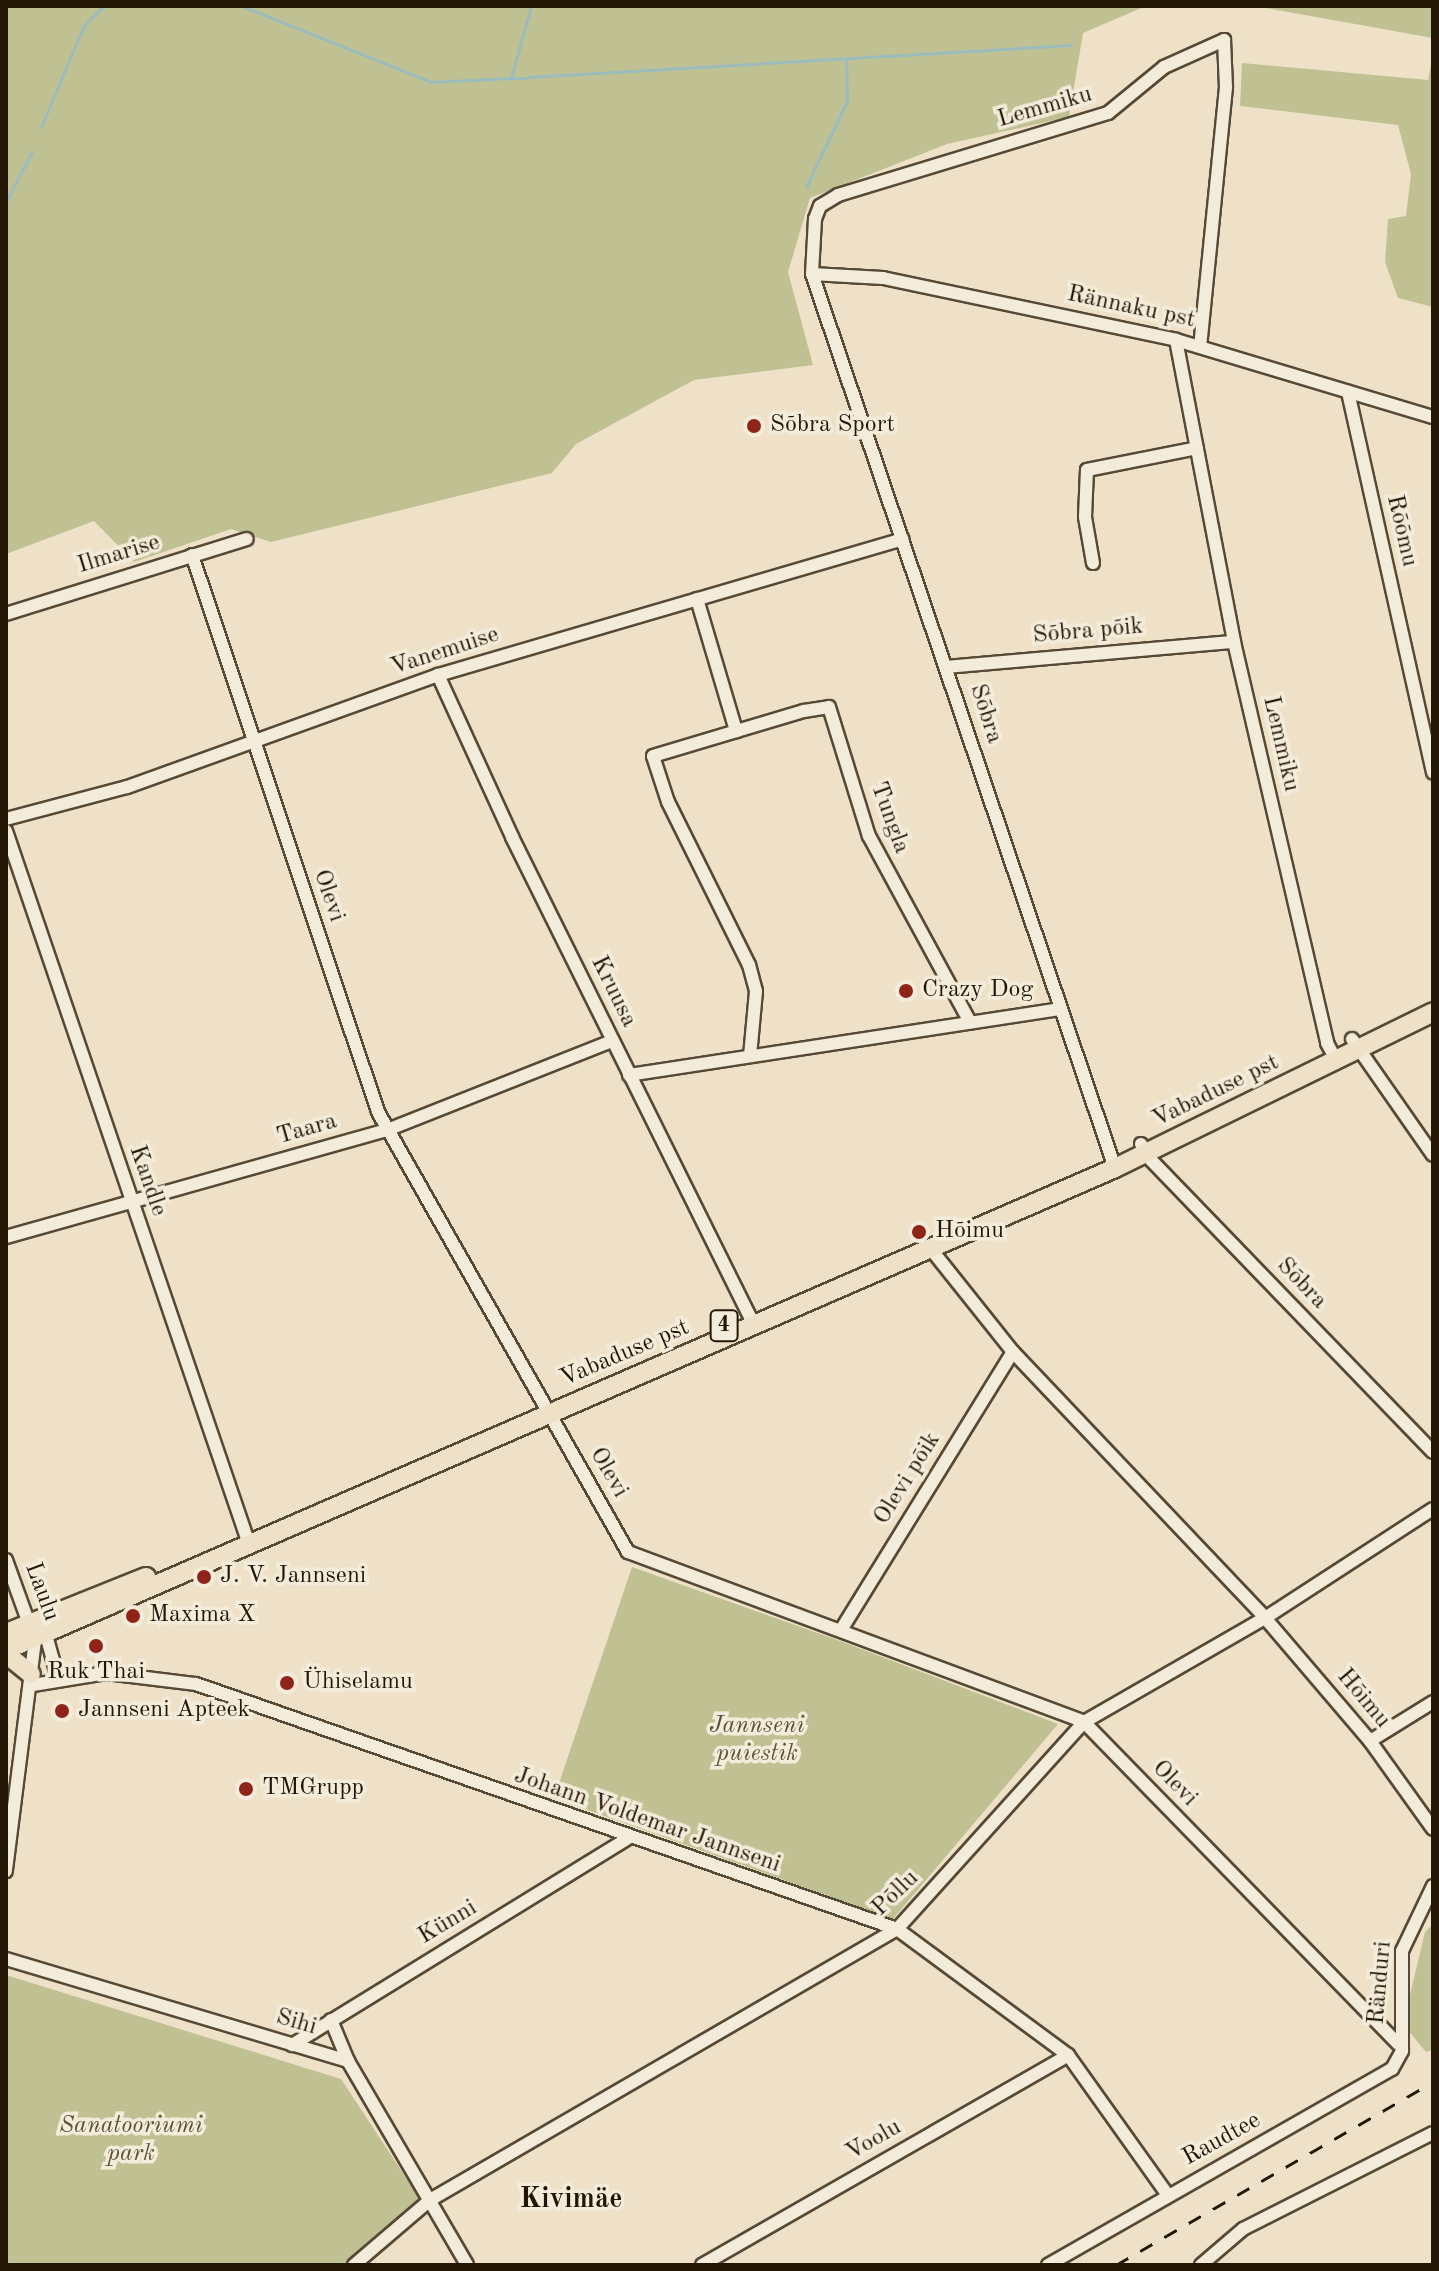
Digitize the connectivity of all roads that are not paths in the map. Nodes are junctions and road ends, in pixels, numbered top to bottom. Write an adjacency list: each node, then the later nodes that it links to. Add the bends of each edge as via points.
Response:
1 (812, 274): 2 (street, Rännaku pst, via 883,278); 3 (street, Lemmiku, via 815,219 820,206 838,195 1108,113 1164,67 1224,40 1228,72); 8 (street, Sõbra)
2 (1176, 340): 3 (street, Rännaku pst); 6 (street, Lemmiku)
3 (1200, 346): 4 (street, Rännaku pst)
4 (1348, 392): 5 (street, Rännaku pst); 18 (street, Rõõmu)
5 (1433, 417)
6 (1197, 448): 10 (street, via 1087,470 1085,517); 13 (street, Lemmiku)
7 (247, 539): 9 (street, Ilmarise)
8 (902, 539): 11 (street, Vanemuise); 14 (street, Sõbra)
9 (192, 555): 12 (street, Ilmarise); 17 (street, Olevi)
10 (1093, 563)
11 (697, 599): 15 (street, Vanemuise); 16 (street)
12 (6, 614)
13 (1234, 642): 14 (street, Sõbra põik); 27 (street, Lemmiku)
14 (946, 667): 22 (street, Sõbra)
15 (438, 675): 17 (street, Vanemuise); 25 (street, Kruusa)
16 (736, 731): 24 (street, Tungla, via 829,707 869,836); 28 (street, Tungla, via 653,756 668,802 749,965 756,991)
17 (254, 744): 19 (street, Vanemuise, via 127,787); 30 (street, Olevi)
18 (1433, 773)
19 (6, 819)
20 (6, 831): 34 (street, Kandle)
21 (1433, 1000): 26 (highway, Vabaduse pst / 4)
22 (1060, 1009): 24 (street); 33 (street, Sõbra)
23 (1433, 1012): 26 (highway, Vabaduse pst / 4)
24 (970, 1022): 28 (street)
25 (612, 1041): 29 (street, Kruusa); 30 (street, Taara)
26 (1355, 1044): 27 (highway, Vabaduse pst / 4); 32 (street)
27 (1333, 1055): 31 (highway, Vabaduse pst / 4)
28 (750, 1056): 29 (street)
29 (629, 1075): 37 (street, Kruusa)
30 (387, 1130): 34 (street, Taara); 39 (street, Olevi)
31 (1144, 1148): 33 (highway, Vabaduse pst / 4); 40 (street, Sõbra)
32 (1433, 1155)
33 (1113, 1163): 36 (highway, Vabaduse pst / 4); 37 (highway, Vabaduse pst / 4)
34 (131, 1204): 35 (street, Taara); 42 (street, Kandle)
35 (6, 1237)
36 (930, 1248): 37 (highway, Vabaduse pst / 4); 38 (street, Hõimu)
37 (751, 1320): 39 (highway, Vabaduse pst / 4)
38 (1013, 1352): 44 (street, Hõimu); 45 (street, Olevi põik)
39 (546, 1409): 42 (highway, Vabaduse pst / 4); 45 (street, Olevi, via 628,1552)
40 (1433, 1452)
41 (1433, 1509): 44 (street, Põllu)
42 (247, 1539): 47 (highway, Vabaduse pst / 4)
43 (6, 1560): 47 (street, Laulu)
44 (1265, 1618): 52 (street, Põllu); 53 (street, Hõimu)
45 (841, 1630): 52 (street, Olevi)
46 (6, 1633): 47 (highway, Vabaduse pst / 4)
47 (37, 1633): 48 (highway, Vabaduse pst / 4); 49 (street); 50 (street)
48 (6, 1652): 50 (highway)
49 (58, 1678): 50 (street, Johann Voldemar Jannseni); 55 (street, Johann Voldemar Jannseni, via 106,1673 196,1684)
50 (32, 1679): 56 (street)
51 (1433, 1702): 53 (street)
52 (1084, 1722): 58 (street, Põllu); 61 (street, Olevi)
53 (1370, 1741): 54 (street, Hõimu)
54 (1433, 1829)
55 (627, 1839): 58 (street, Johann Voldemar Jannseni); 60 (street, Künni)
56 (6, 1871)
57 (1433, 1886): 61 (street, Ränduri, via 1402,1951)
58 (897, 1929): 63 (street, Johann Voldemar Jannseni); 67 (street, Põllu)
59 (6, 1959): 62 (street, Sihi)
60 (331, 2020): 62 (street, Künni); 64 (street)
61 (1398, 2044): 66 (street, Raudtee, via 1402,2051 1392,2069)
62 (292, 2045): 64 (street, Sihi)
63 (1068, 2055): 66 (street, Johann Voldemar Jannseni); 71 (street, Voolu)
64 (348, 2061): 67 (street)
65 (1433, 2133): 68 (street, via 1243,2229)
66 (1168, 2195): 72 (street, Raudtee)
67 (430, 2200): 69 (street, Põllu); 70 (street)
68 (1206, 2264)
69 (354, 2265)
70 (467, 2265)
71 (702, 2265)
72 (1048, 2265)

